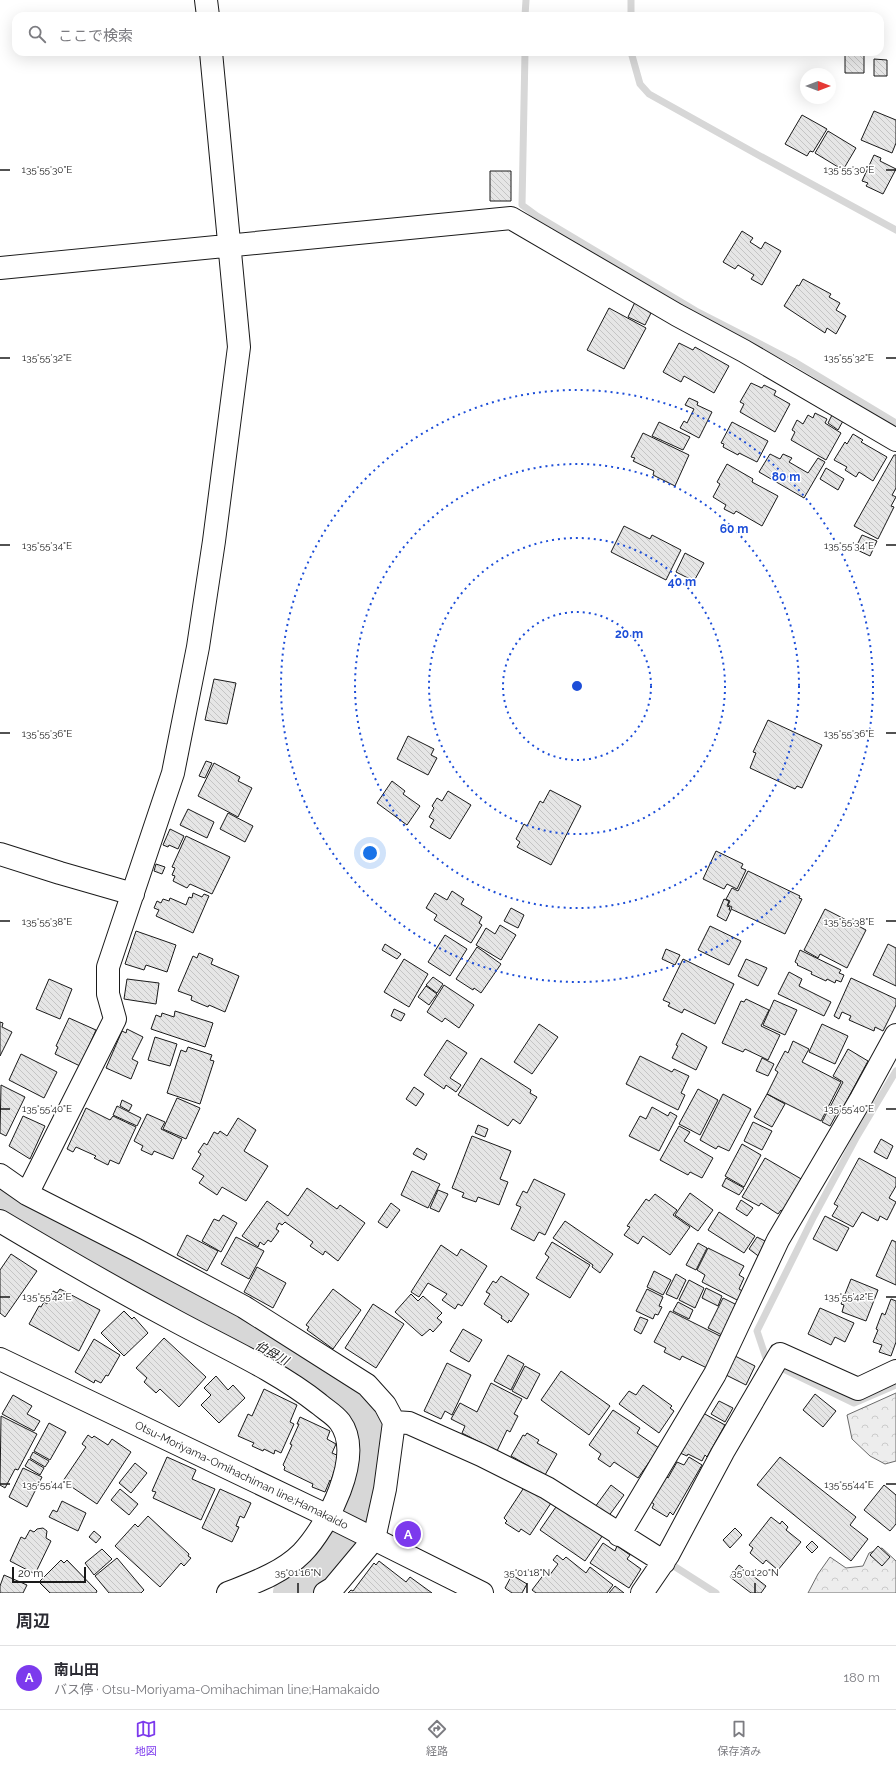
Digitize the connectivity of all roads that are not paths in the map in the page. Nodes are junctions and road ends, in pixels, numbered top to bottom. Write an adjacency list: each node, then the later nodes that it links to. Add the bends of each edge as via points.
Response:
1 (206, 0): 2 (street)
2 (208, 12)
3 (211, 56): 4 (street)
4 (229, 246): 5 (street); 6 (street, via 511,218); 8 (street, via 239,347 214,541 198,646 173,773)
5 (0, 268)
6 (896, 440)
7 (0, 854): 8 (street)
8 (133, 894): 11 (street, via 108,967 108,994 115,1019)
9 (896, 1034): 17 (street, via 778,1240 715,1374)
10 (0, 1175): 11 (street)
11 (27, 1194): 15 (street, via 244,1307 367,1385 385,1405)
12 (0, 1221): 16 (street, via 130,1297 270,1372 307,1395 340,1422 349,1444 342,1485)
13 (0, 1359): 16 (street, Otsu-Moriyama-Omihachiman line;Hamakaido)
14 (896, 1370): 19 (street, via 858,1389 780,1354 723,1452)
15 (394, 1422): 17 (street, via 409,1423 501,1464 547,1488); 18 (street, via 385,1489)
16 (328, 1516): 18 (street, Otsu-Moriyama-Omihachiman line;Hamakaido); 20 (street, via 302,1553 286,1566)
17 (619, 1535): 19 (street)
18 (374, 1539): 21 (street, via 333,1588); 22 (street, Otsu-Moriyama-Omihachiman line;Hamakaido)
19 (664, 1562): 23 (street)
20 (228, 1593)
21 (325, 1593)
22 (482, 1593)
23 (642, 1593)

